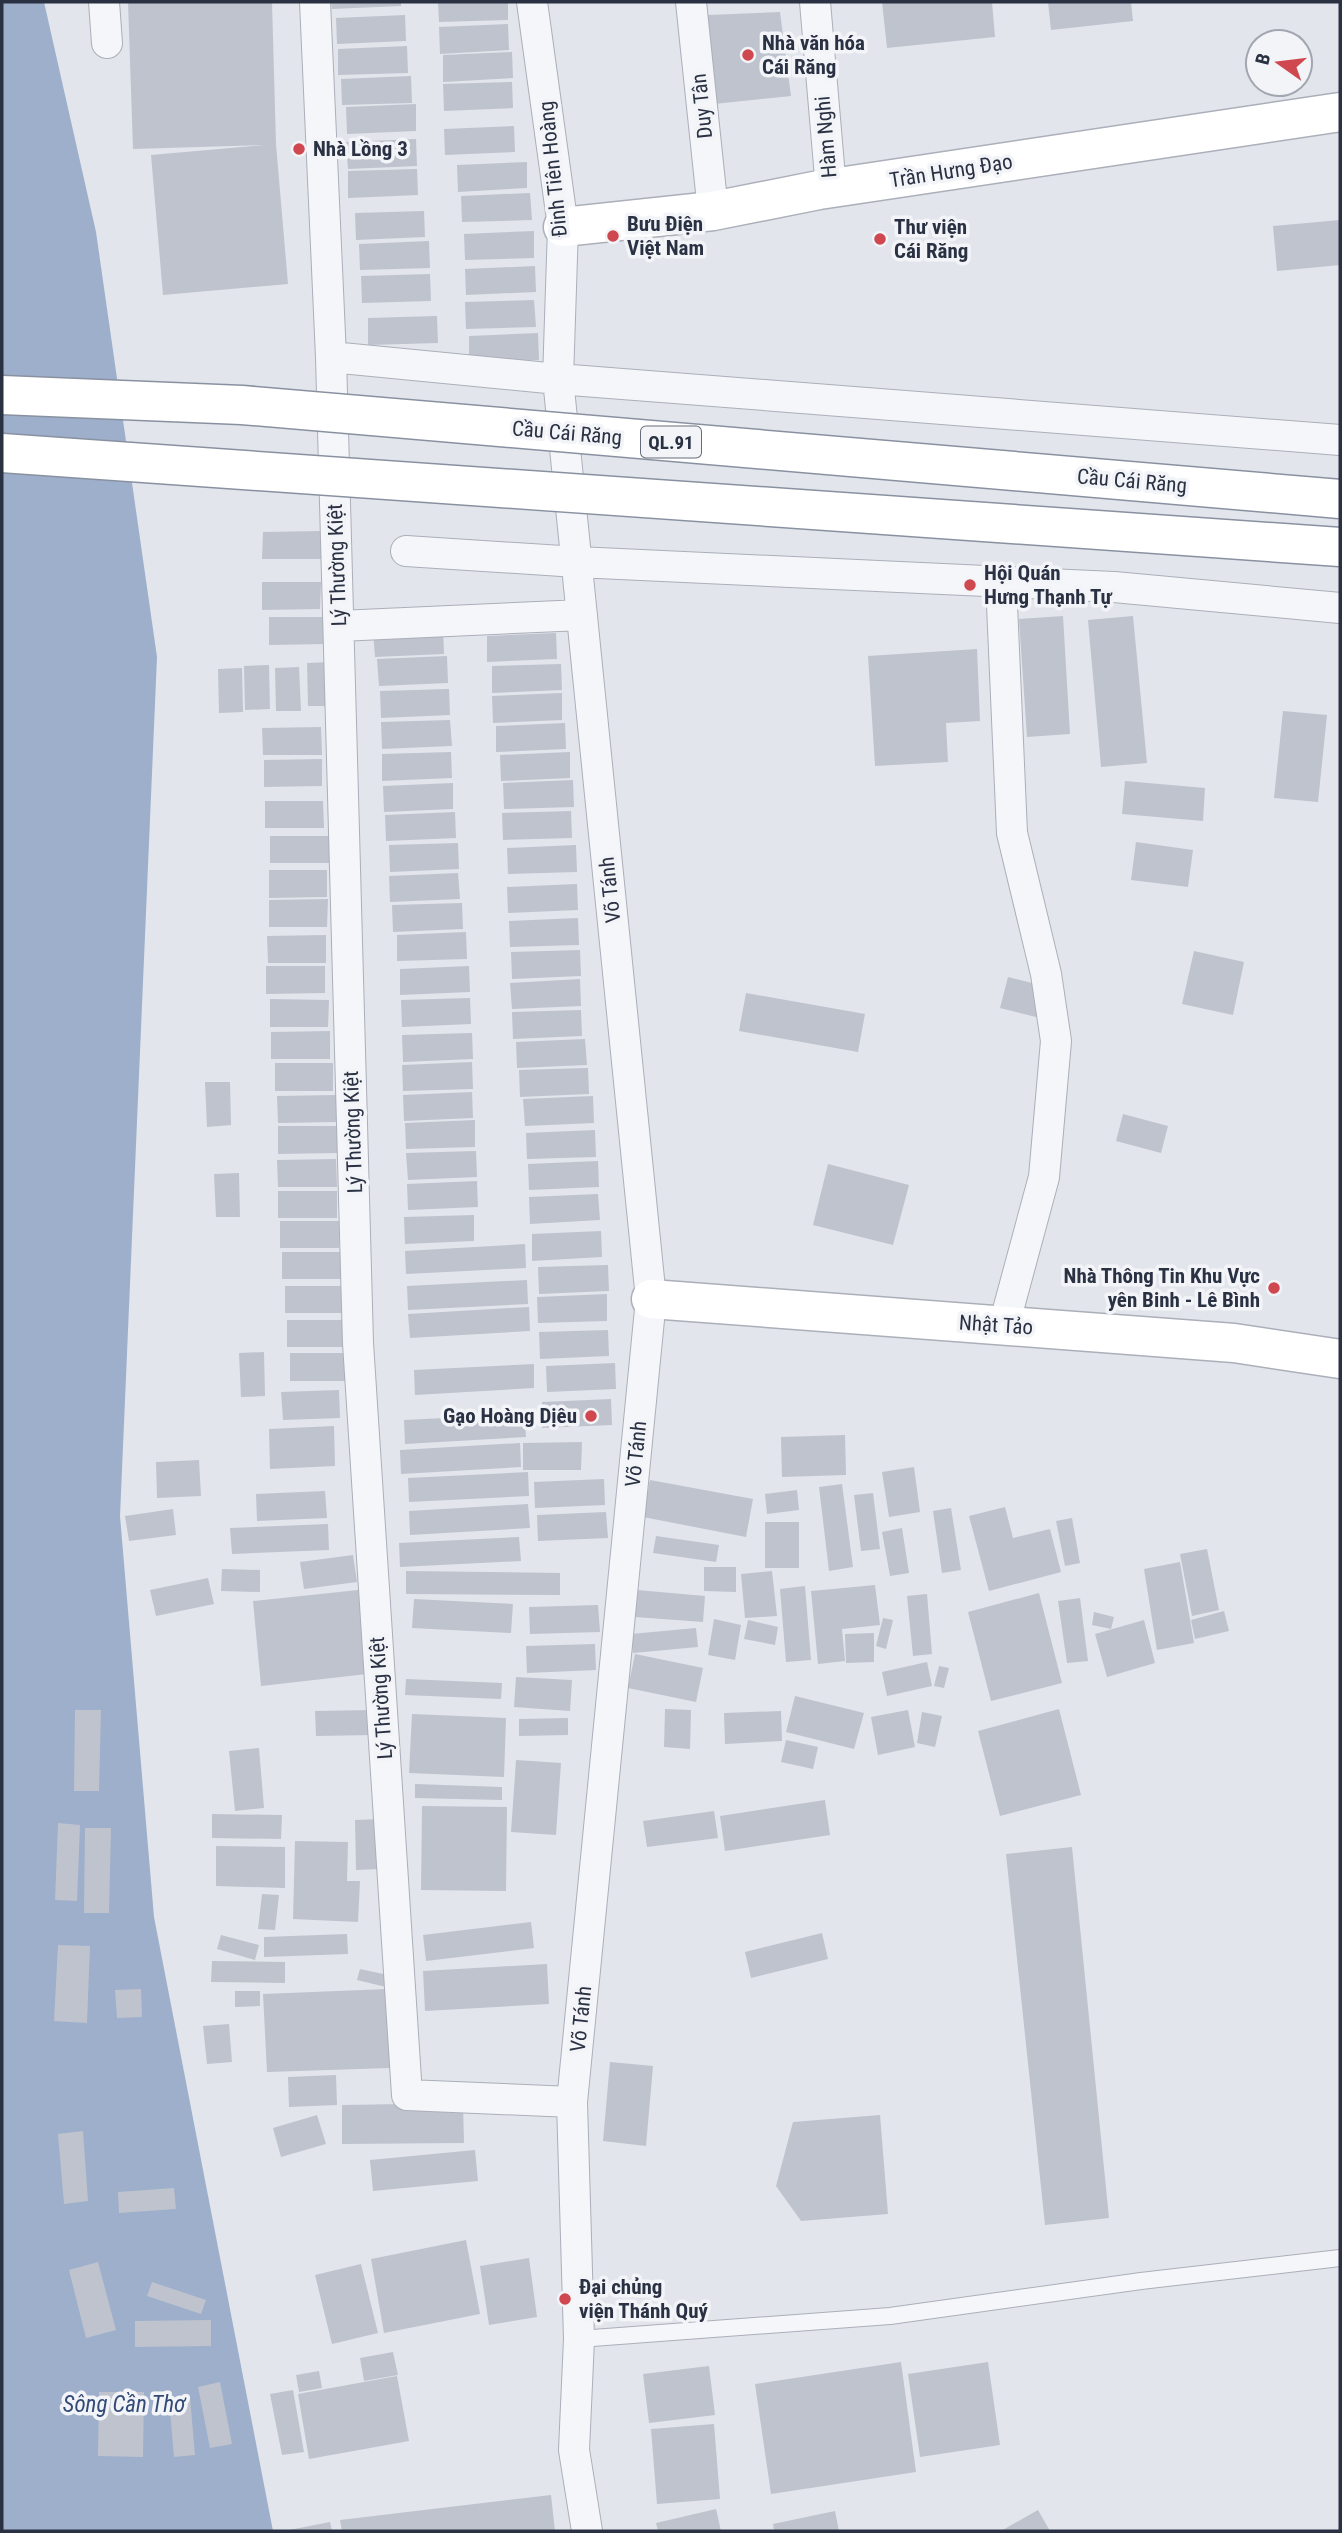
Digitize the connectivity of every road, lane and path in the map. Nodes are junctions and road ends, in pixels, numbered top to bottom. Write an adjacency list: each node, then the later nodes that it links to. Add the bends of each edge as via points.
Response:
1 (104, 2): 6 (street)
2 (315, 2): 11 (street, Lý Thường Kiệt)
3 (532, 2): 10 (street, Đinh Tiên Hoàng)
4 (691, 2): 9 (street, Duy Tân)
5 (815, 2): 8 (street, Hàm Nghi)
6 (107, 43)
7 (1340, 112): 8 (main road, Trần Hưng Đạo)
8 (831, 189): 9 (main road, Trần Hưng Đạo)
9 (713, 211): 10 (main road, Trần Hưng Đạo)
10 (563, 227): 12 (street, Đinh Tiên Hoàng)
11 (331, 357): 12 (street); 23 (street, Lý Thường Kiệt)
12 (558, 379): 14 (street); 19 (street, Võ Tánh)
13 (2, 395): 16 (main road, Cầu Cái Răng / QL.91, bridge, via 242,405)
14 (1340, 440)
15 (2, 453): 17 (main road, bridge)
16 (1340, 499)
17 (1340, 547)
18 (406, 551): 19 (street)
19 (577, 562): 20 (street); 22 (street, Võ Tánh)
20 (1001, 582): 21 (street, via 1114,587); 25 (street, via 1012,833 1046,974 1056,1041 1044,1177)
21 (1340, 608)
22 (582, 615): 23 (street); 24 (street, Võ Tánh)
23 (339, 626): 27 (street, Lý Thường Kiệt, via 358,1343 407,2095)
24 (651, 1299): 25 (main road, Nhật Tảo); 27 (street, Võ Tánh)
25 (1004, 1325): 26 (main road, Nhật Tảo, via 1234,1343)
26 (1340, 1359)
27 (572, 2102): 29 (street, Võ Tánh)
28 (1340, 2258): 29 (lane, via 890,2316)
29 (579, 2339): 30 (street, Võ Tánh, via 574,2450)
30 (587, 2531)

